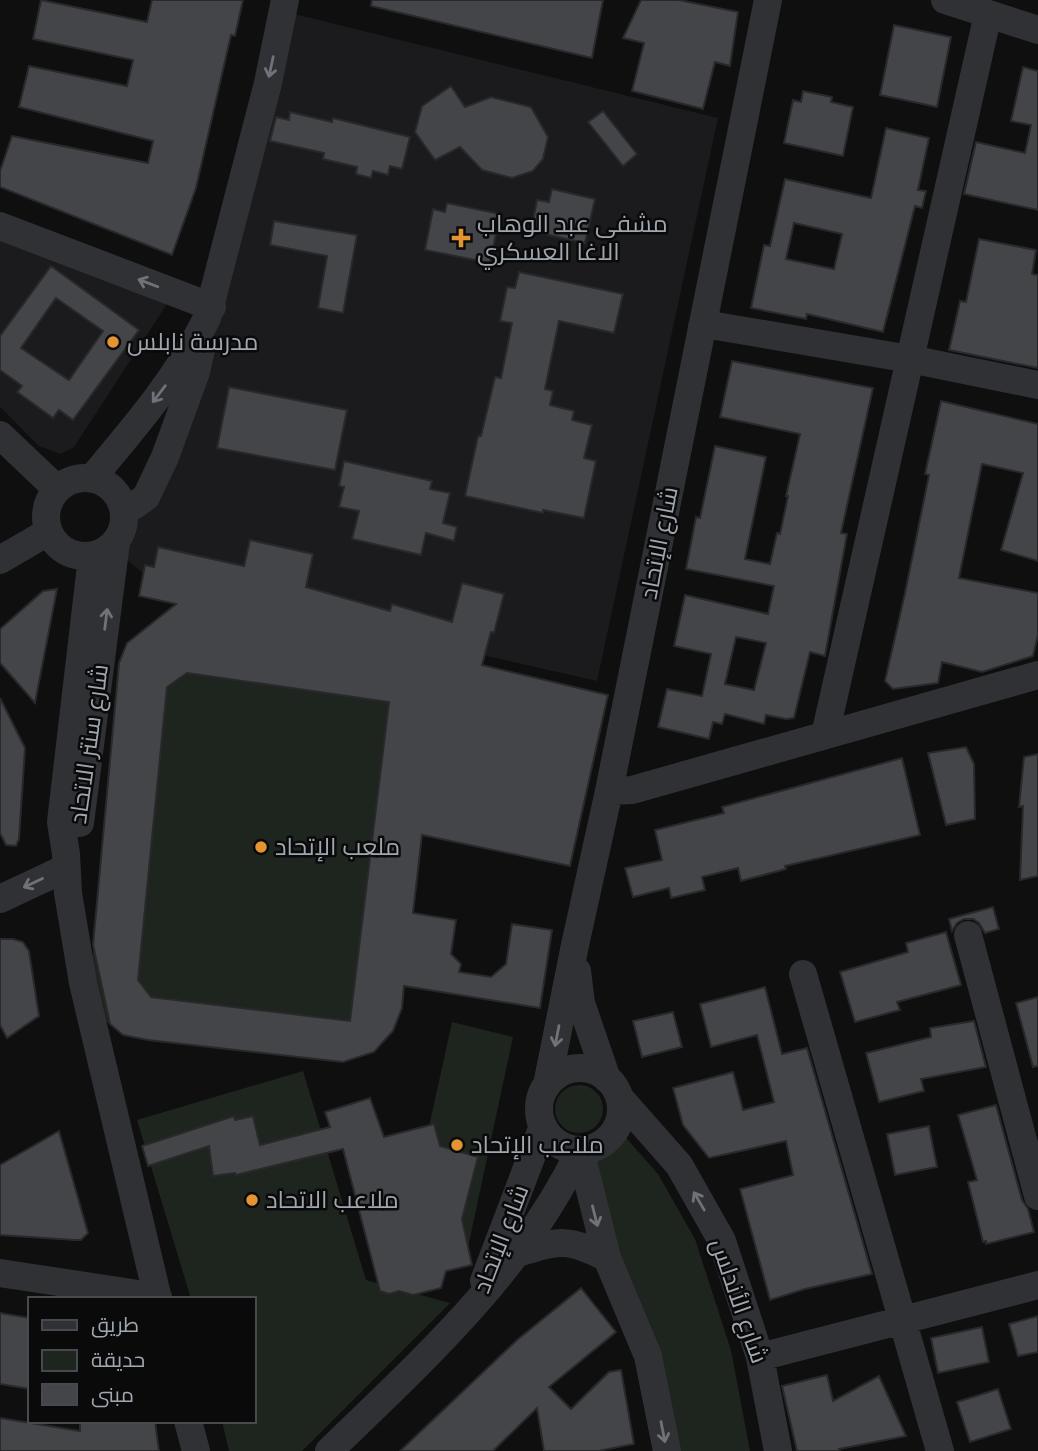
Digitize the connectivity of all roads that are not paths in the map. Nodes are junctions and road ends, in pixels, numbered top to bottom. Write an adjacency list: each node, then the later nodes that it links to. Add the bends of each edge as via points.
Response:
1 (285, 0): 7 (street, one-way to 7)
2 (768, 0): 8 (street, شارع الإتحاد)
3 (945, 0): 4 (street)
4 (988, 14): 5 (street); 9 (street)
5 (1038, 30)
6 (0, 226): 7 (street, one-way to 6)
7 (210, 313): 12 (street, one-way to 12, via 179,367); 14 (street, via 165,457 146,497)
8 (702, 327): 9 (street); 21 (street, شارع الإتحاد)
9 (910, 359): 10 (street); 20 (street)
10 (1038, 386)
11 (0, 435): 13 (street)
12 (92, 478): 13 (street, via 79,478); 14 (street, via 113,489)
13 (57, 489): 15 (street, via 46,509)
14 (124, 509): 16 (street)
15 (48, 532): 17 (street, via 61,549); 18 (street)
16 (116, 542): 17 (street); 22 (street, شارع سنتر الاتحاد, one-way to 16, via 80,825)
17 (92, 556): 22 (street, شارع سنتر الاتحاد, via 61,822)
18 (0, 560)
19 (1038, 675): 20 (street)
20 (825, 735): 21 (street, via 632,790)
21 (609, 791): 25 (street, شارع الإتحاد)
22 (66, 861): 23 (street, one-way to 23); 37 (street, via 83,983)
23 (0, 899)
24 (968, 935): 31 (street)
25 (575, 945): 27 (street, شارع الإتحاد, one-way to 27); 28 (street, شارع الأندلس, via 580,1003)
26 (803, 974): 39 (street)
27 (547, 1085): 28 (street, via 560,1073 584,1068 597,1072); 29 (street, via 539,1104)
28 (613, 1088): 30 (street, via 621,1110 613,1133 593,1148); 40 (street, شارع الأندلس, one-way to 28, via 722,1241 678,1165)
29 (543, 1126): 30 (street, via 554,1141); 38 (street, شارع الإتحاد)
30 (580, 1150): 32 (street, شارع الإتحاد, via 562,1188); 33 (street, one-way to 33)
31 (1038, 1196)
32 (518, 1253): 33 (street, via 550,1243 578,1243); 38 (street, شارع الإتحاد)
33 (607, 1258): 44 (street, one-way to 44, via 648,1356)
34 (0, 1273): 36 (street)
35 (1038, 1285): 39 (street)
36 (152, 1297)
37 (158, 1297)
38 (476, 1303): 43 (street)
39 (903, 1320): 40 (street); 46 (street)
40 (761, 1357): 45 (street, شارع الأندلس)
41 (189, 1423): 42 (street)
42 (196, 1451)
43 (329, 1451)
44 (667, 1451)
45 (778, 1451)
46 (940, 1451)

